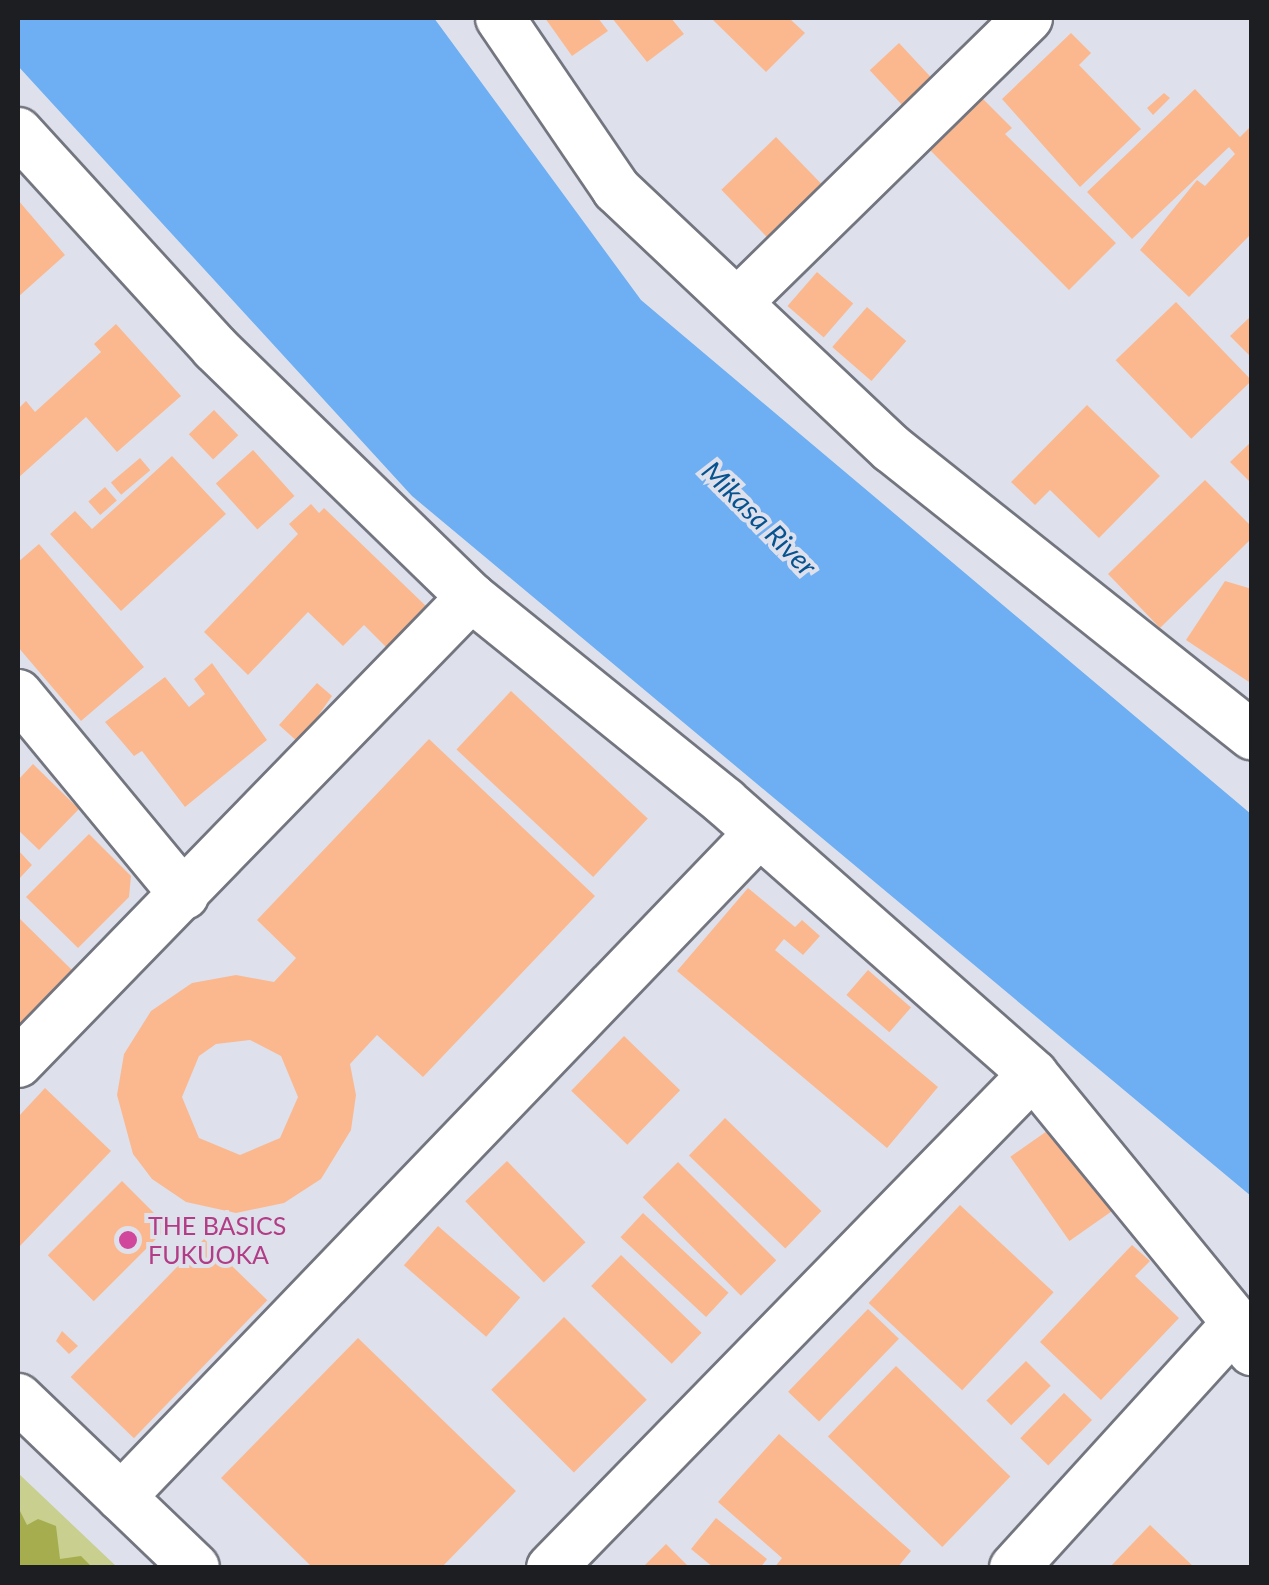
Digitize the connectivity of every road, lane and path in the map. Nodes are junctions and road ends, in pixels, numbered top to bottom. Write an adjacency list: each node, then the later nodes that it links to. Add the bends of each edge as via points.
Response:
1 (500, 18): 4 (street, via 616,189)
2 (1028, 18): 4 (street)
3 (18, 132): 5 (street, via 216,348)
4 (738, 302): 7 (street, via 892,448)
5 (471, 597): 8 (street); 10 (street)
6 (26, 723): 10 (street)
7 (1252, 735)
8 (758, 834): 12 (street); 15 (street)
9 (276, 840): 10 (street, via 237,882)
10 (200, 878): 11 (street)
11 (18, 1064)
12 (1032, 1074): 13 (street); 17 (street)
13 (1244, 1337): 18 (street)
14 (18, 1398): 15 (street)
15 (121, 1497): 16 (street)
16 (195, 1568)
17 (551, 1568)
18 (1014, 1568)

